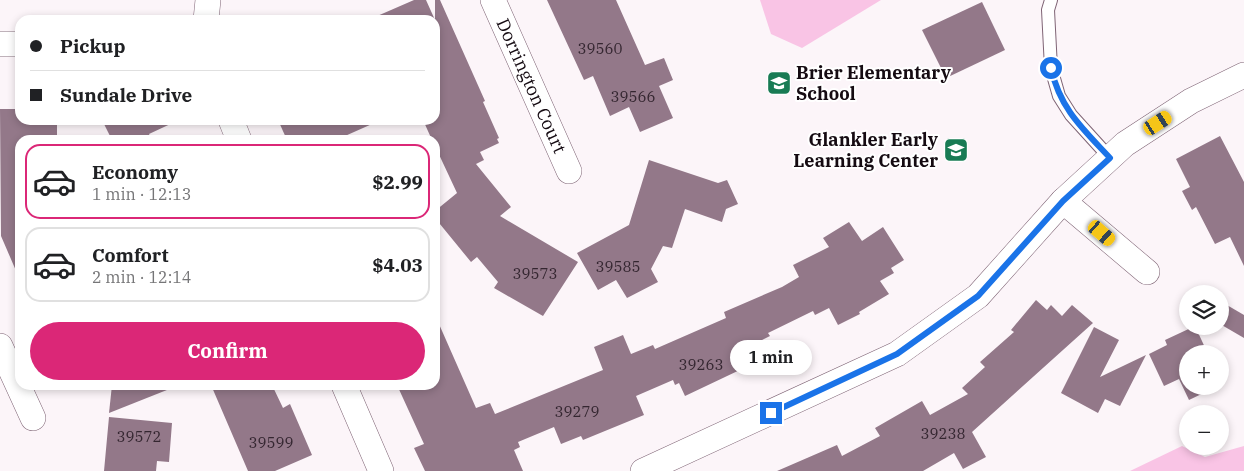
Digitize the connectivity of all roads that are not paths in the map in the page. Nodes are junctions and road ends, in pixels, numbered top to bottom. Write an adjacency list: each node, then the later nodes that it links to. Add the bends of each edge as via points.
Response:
1 (208, 0): 4 (street)
2 (493, 0): 9 (street, Dorrington Court)
3 (1051, 0): 8 (lane, via 1048,10 1051,68 1059,96)
4 (206, 15)
5 (0, 44): 6 (street)
6 (15, 44)
7 (1244, 75): 8 (street, via 1191,101 1125,144)
8 (1110, 158): 10 (street)
9 (568, 171)
10 (1063, 201): 11 (street); 18 (street, via 978,296 897,354)
11 (1147, 272)
12 (0, 346): 13 (street)
13 (15, 379)
14 (20, 390): 16 (street)
15 (346, 390): 17 (street)
16 (33, 418)
17 (381, 471)
18 (643, 471)

